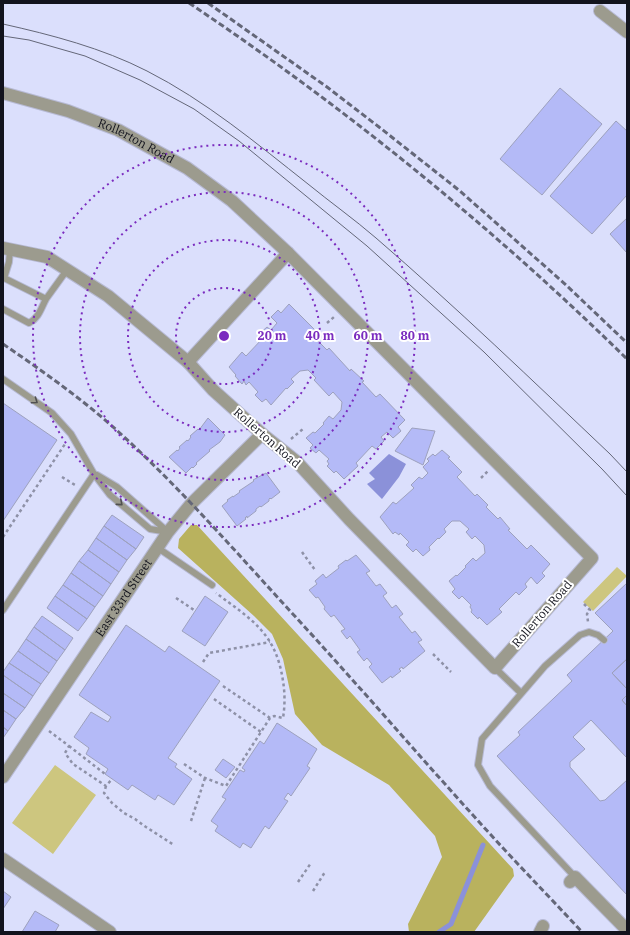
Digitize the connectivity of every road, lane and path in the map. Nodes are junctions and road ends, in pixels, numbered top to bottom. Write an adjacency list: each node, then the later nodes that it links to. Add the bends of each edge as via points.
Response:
1 (600, 10): 2 (street)
2 (627, 32)
3 (3, 93): 5 (street, Rollerton Road, via 68,111 118,130 187,168 232,201)
4 (7, 249): 6 (street, Rollerton Road, via 47,257); 7 (lane, via 9,262)
5 (288, 253): 10 (street); 32 (street, Rollerton Road, via 592,558)
6 (67, 270): 8 (lane); 10 (street, Rollerton Road, via 108,296)
7 (3, 280): 8 (lane)
8 (46, 299): 9 (lane, via 37,317 29,323)
9 (3, 309)
10 (188, 362): 12 (street, Rollerton Road, via 213,390)
11 (3, 379): 14 (lane, one-way to 14, via 52,413 71,434)
12 (262, 434): 17 (street, East 33rd Street, via 191,504); 32 (street, Rollerton Road, via 297,462 349,519)
13 (65, 444): 18 (path)
14 (94, 474): 16 (lane); 17 (lane, via 117,488); 17 (lane, one-way to 17, via 110,495 150,529)
15 (62, 476): 16 (path)
16 (83, 491): 25 (lane)
17 (168, 532): 19 (street, East 33rd Street)
18 (3, 537)
19 (158, 548): 22 (lane); 38 (street, East 33rd Street)
20 (302, 552): 21 (path)
21 (315, 570)
22 (212, 585): 29 (path, via 209,588 252,620)
23 (176, 598): 26 (path)
24 (584, 604): 27 (path, via 590,610 587,614)
25 (3, 610)
26 (194, 610)
27 (589, 625)
28 (604, 640): 35 (lane, via 589,632 580,635 545,666)
29 (270, 642): 31 (path, via 209,653); 37 (path, via 280,665 284,688 283,718)
30 (433, 654): 33 (path)
31 (203, 662)
32 (495, 668): 35 (lane)
33 (451, 672)
34 (223, 686): 37 (path)
35 (521, 693): 52 (lane, via 482,739 478,765 490,786)
36 (214, 699): 39 (path)
37 (270, 718): 39 (path)
38 (39, 723): 40 (path); 43 (street, East 33rd Street)
39 (261, 732): 44 (path, via 226,786)
40 (69, 746): 42 (path); 46 (path, via 65,753 73,764)
41 (184, 764): 44 (path)
42 (105, 774)
43 (3, 777)
44 (205, 778): 47 (path)
45 (112, 779): 46 (path)
46 (106, 786): 48 (path, via 104,793 112,803)
47 (191, 821)
48 (174, 845)
49 (3, 859): 56 (street)
50 (311, 863): 53 (path)
51 (325, 872): 54 (path)
52 (572, 879): 55 (street)
53 (298, 882)
54 (314, 891)
55 (627, 930)
56 (110, 932)

